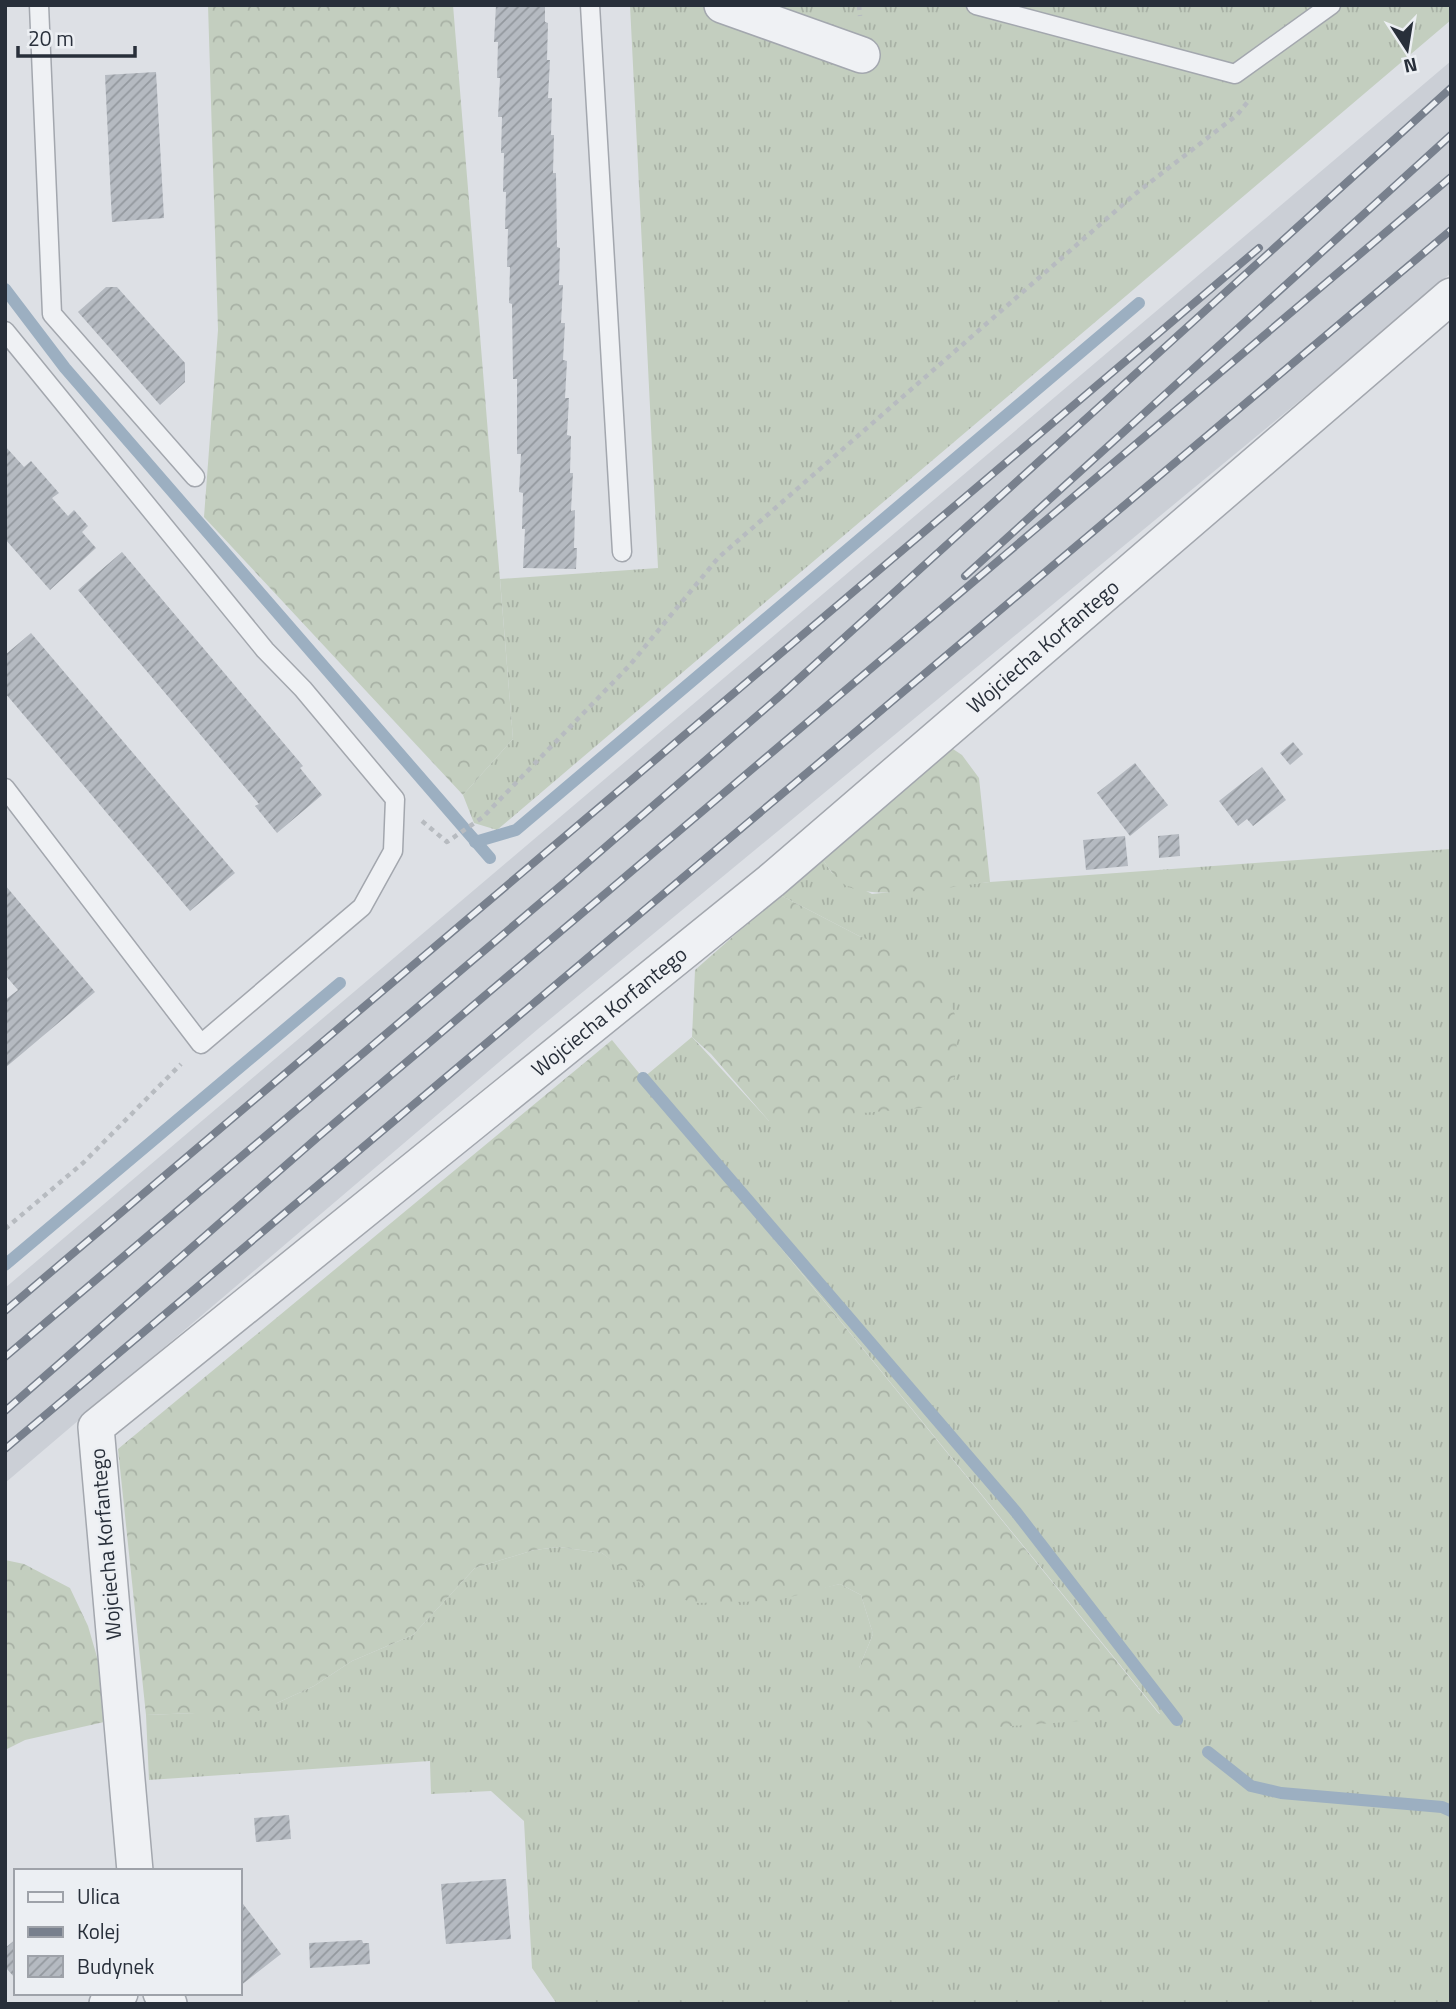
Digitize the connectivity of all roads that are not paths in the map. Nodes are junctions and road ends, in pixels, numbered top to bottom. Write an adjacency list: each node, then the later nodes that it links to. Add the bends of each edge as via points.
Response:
1 (39, 5): 9 (lane, via 52,314)
2 (590, 5): 10 (lane)
3 (722, 5): 6 (street)
4 (976, 5): 5 (lane, via 1234,74)
5 (1331, 5)
6 (862, 55)
7 (1451, 296): 12 (street, Wojciecha Korfantego, via 771,881 96,1427)
8 (5, 331): 11 (lane, via 265,650 396,799 393,851 362,907 201,1044)
9 (195, 477)
10 (622, 551)
11 (5, 788)
12 (135, 1869)

